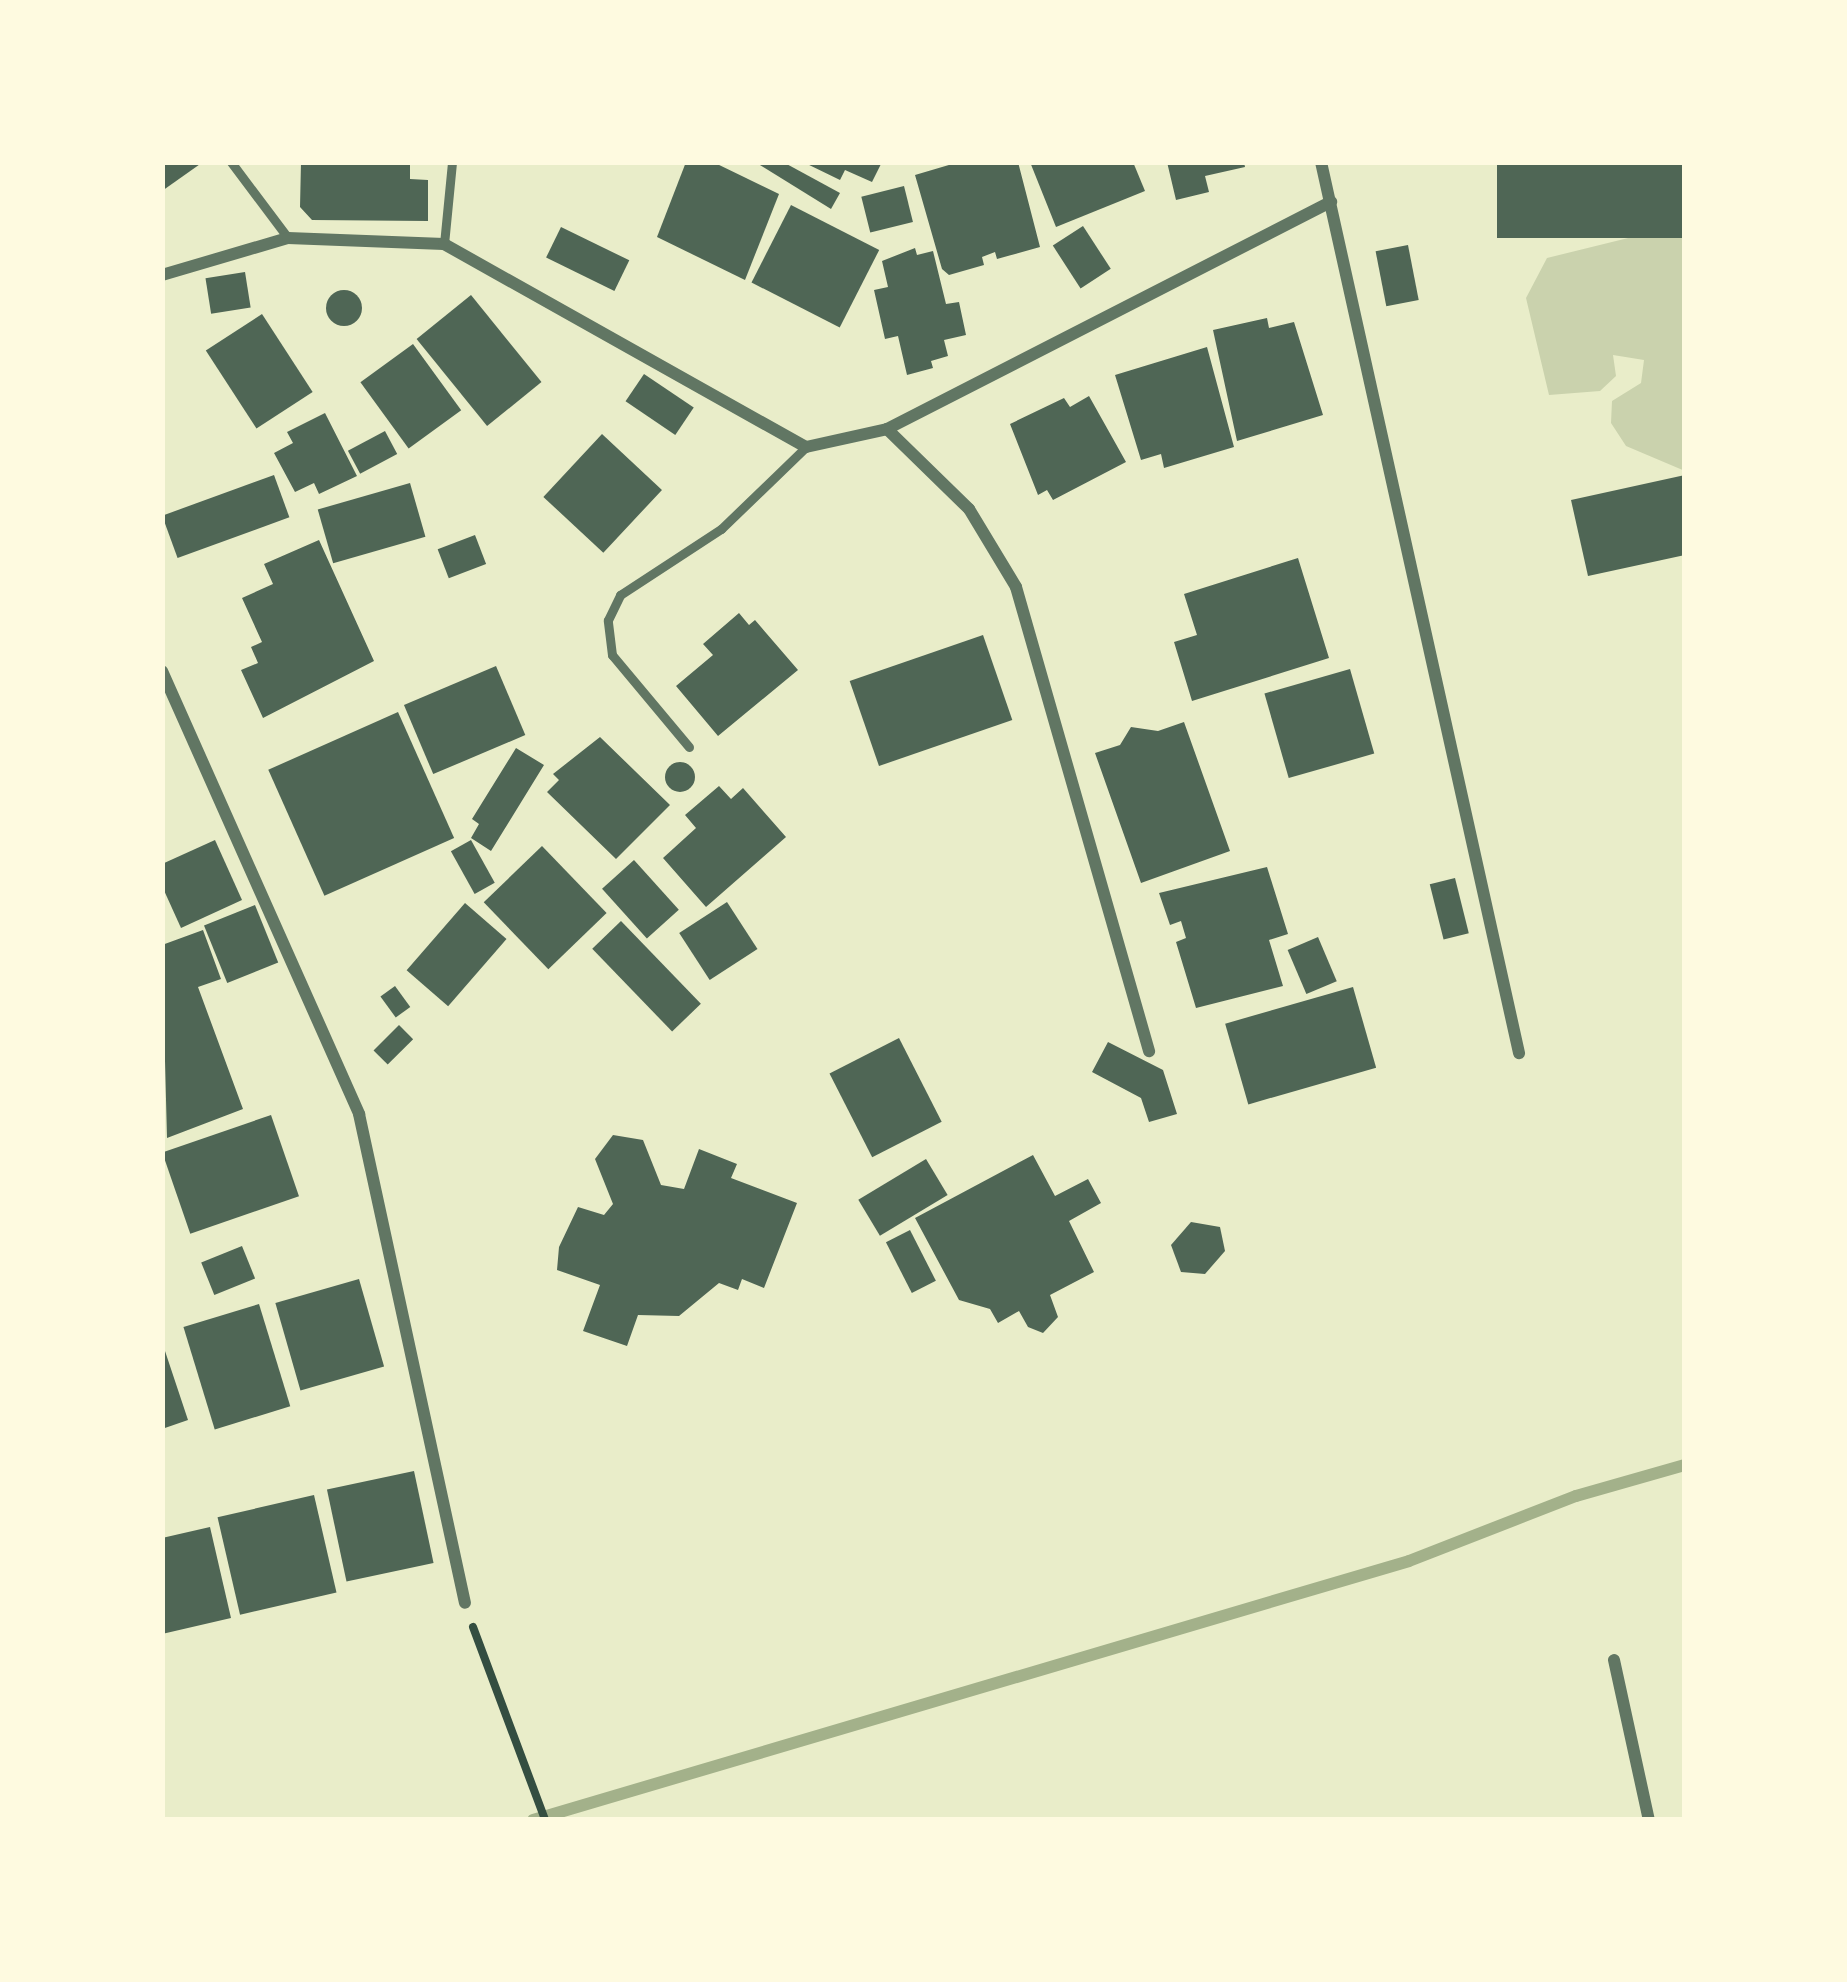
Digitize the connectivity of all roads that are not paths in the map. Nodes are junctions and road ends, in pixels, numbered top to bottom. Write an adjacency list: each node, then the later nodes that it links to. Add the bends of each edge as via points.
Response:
1 (231, 162): 5 (lane)
2 (452, 162): 6 (lane)
3 (1321, 162): 4 (street)
4 (1331, 202): 8 (street); 13 (street)
5 (288, 238): 6 (street); 7 (street)
6 (444, 244): 9 (street)
7 (162, 275)
8 (887, 429): 9 (street); 12 (street, via 969,509 1016,587)
9 (806, 447): 11 (lane, via 721,529 620,595 608,620 612,655)
10 (162, 671): 14 (street, via 358,1114)
11 (689, 747)
12 (1149, 1051)
13 (1520, 1053)
14 (465, 1604)
15 (1614, 1660): 16 (street)
16 (1649, 1820)

